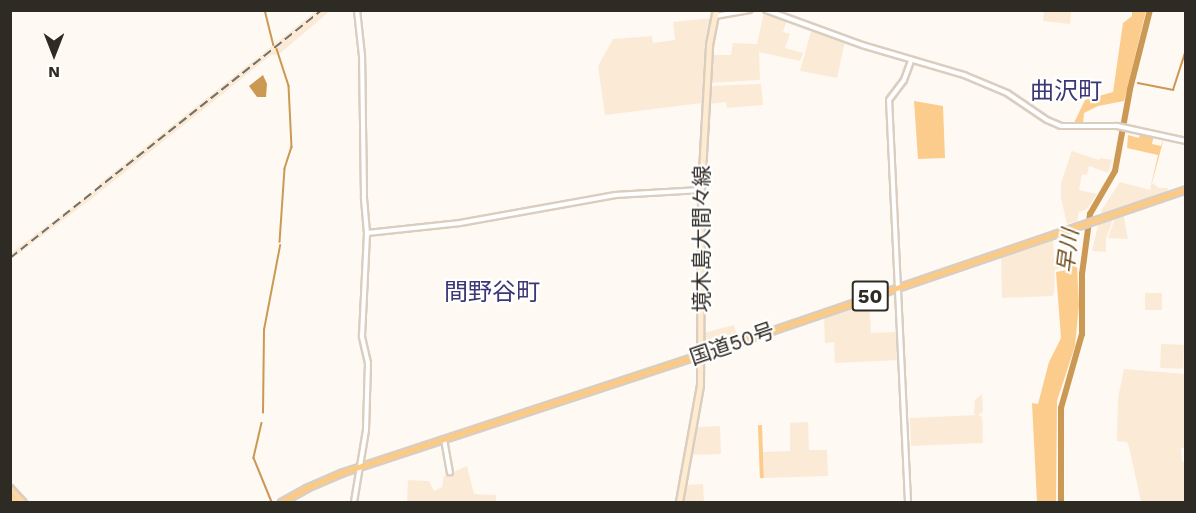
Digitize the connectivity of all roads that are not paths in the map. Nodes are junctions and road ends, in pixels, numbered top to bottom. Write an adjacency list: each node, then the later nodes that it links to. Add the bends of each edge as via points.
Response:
1 (357, 10): 9 (street)
2 (749, 10): 4 (street)
3 (766, 10): 5 (street)
4 (716, 13): 8 (main road, 境木島大間々線, via 709,45)
5 (911, 61): 6 (street, via 987,84 1061,126 1127,128); 10 (street, via 890,100)
6 (1185, 141)
7 (1185, 189): 10 (highway, 国道50号 / 50)
8 (701, 190): 9 (street, via 615,195 460,223); 11 (main road, 境木島大間々線)
9 (367, 233): 13 (street, via 362,324 362,344 368,360 367,419)
10 (898, 286): 11 (highway, 国道50号 / 50); 22 (street)
11 (701, 354): 12 (highway, 国道50号 / 50); 21 (main road, 境木島大間々線, via 699,401)
12 (444, 439): 13 (highway, 国道50号 / 50); 14 (street)
13 (360, 467): 19 (highway, 国道50号 / 50); 20 (street)
14 (450, 472)
15 (10, 488): 18 (main road)
16 (10, 496): 17 (main road)
17 (16, 502)
18 (23, 502)
19 (281, 502)
20 (354, 502)
21 (679, 502)
22 (908, 502)

